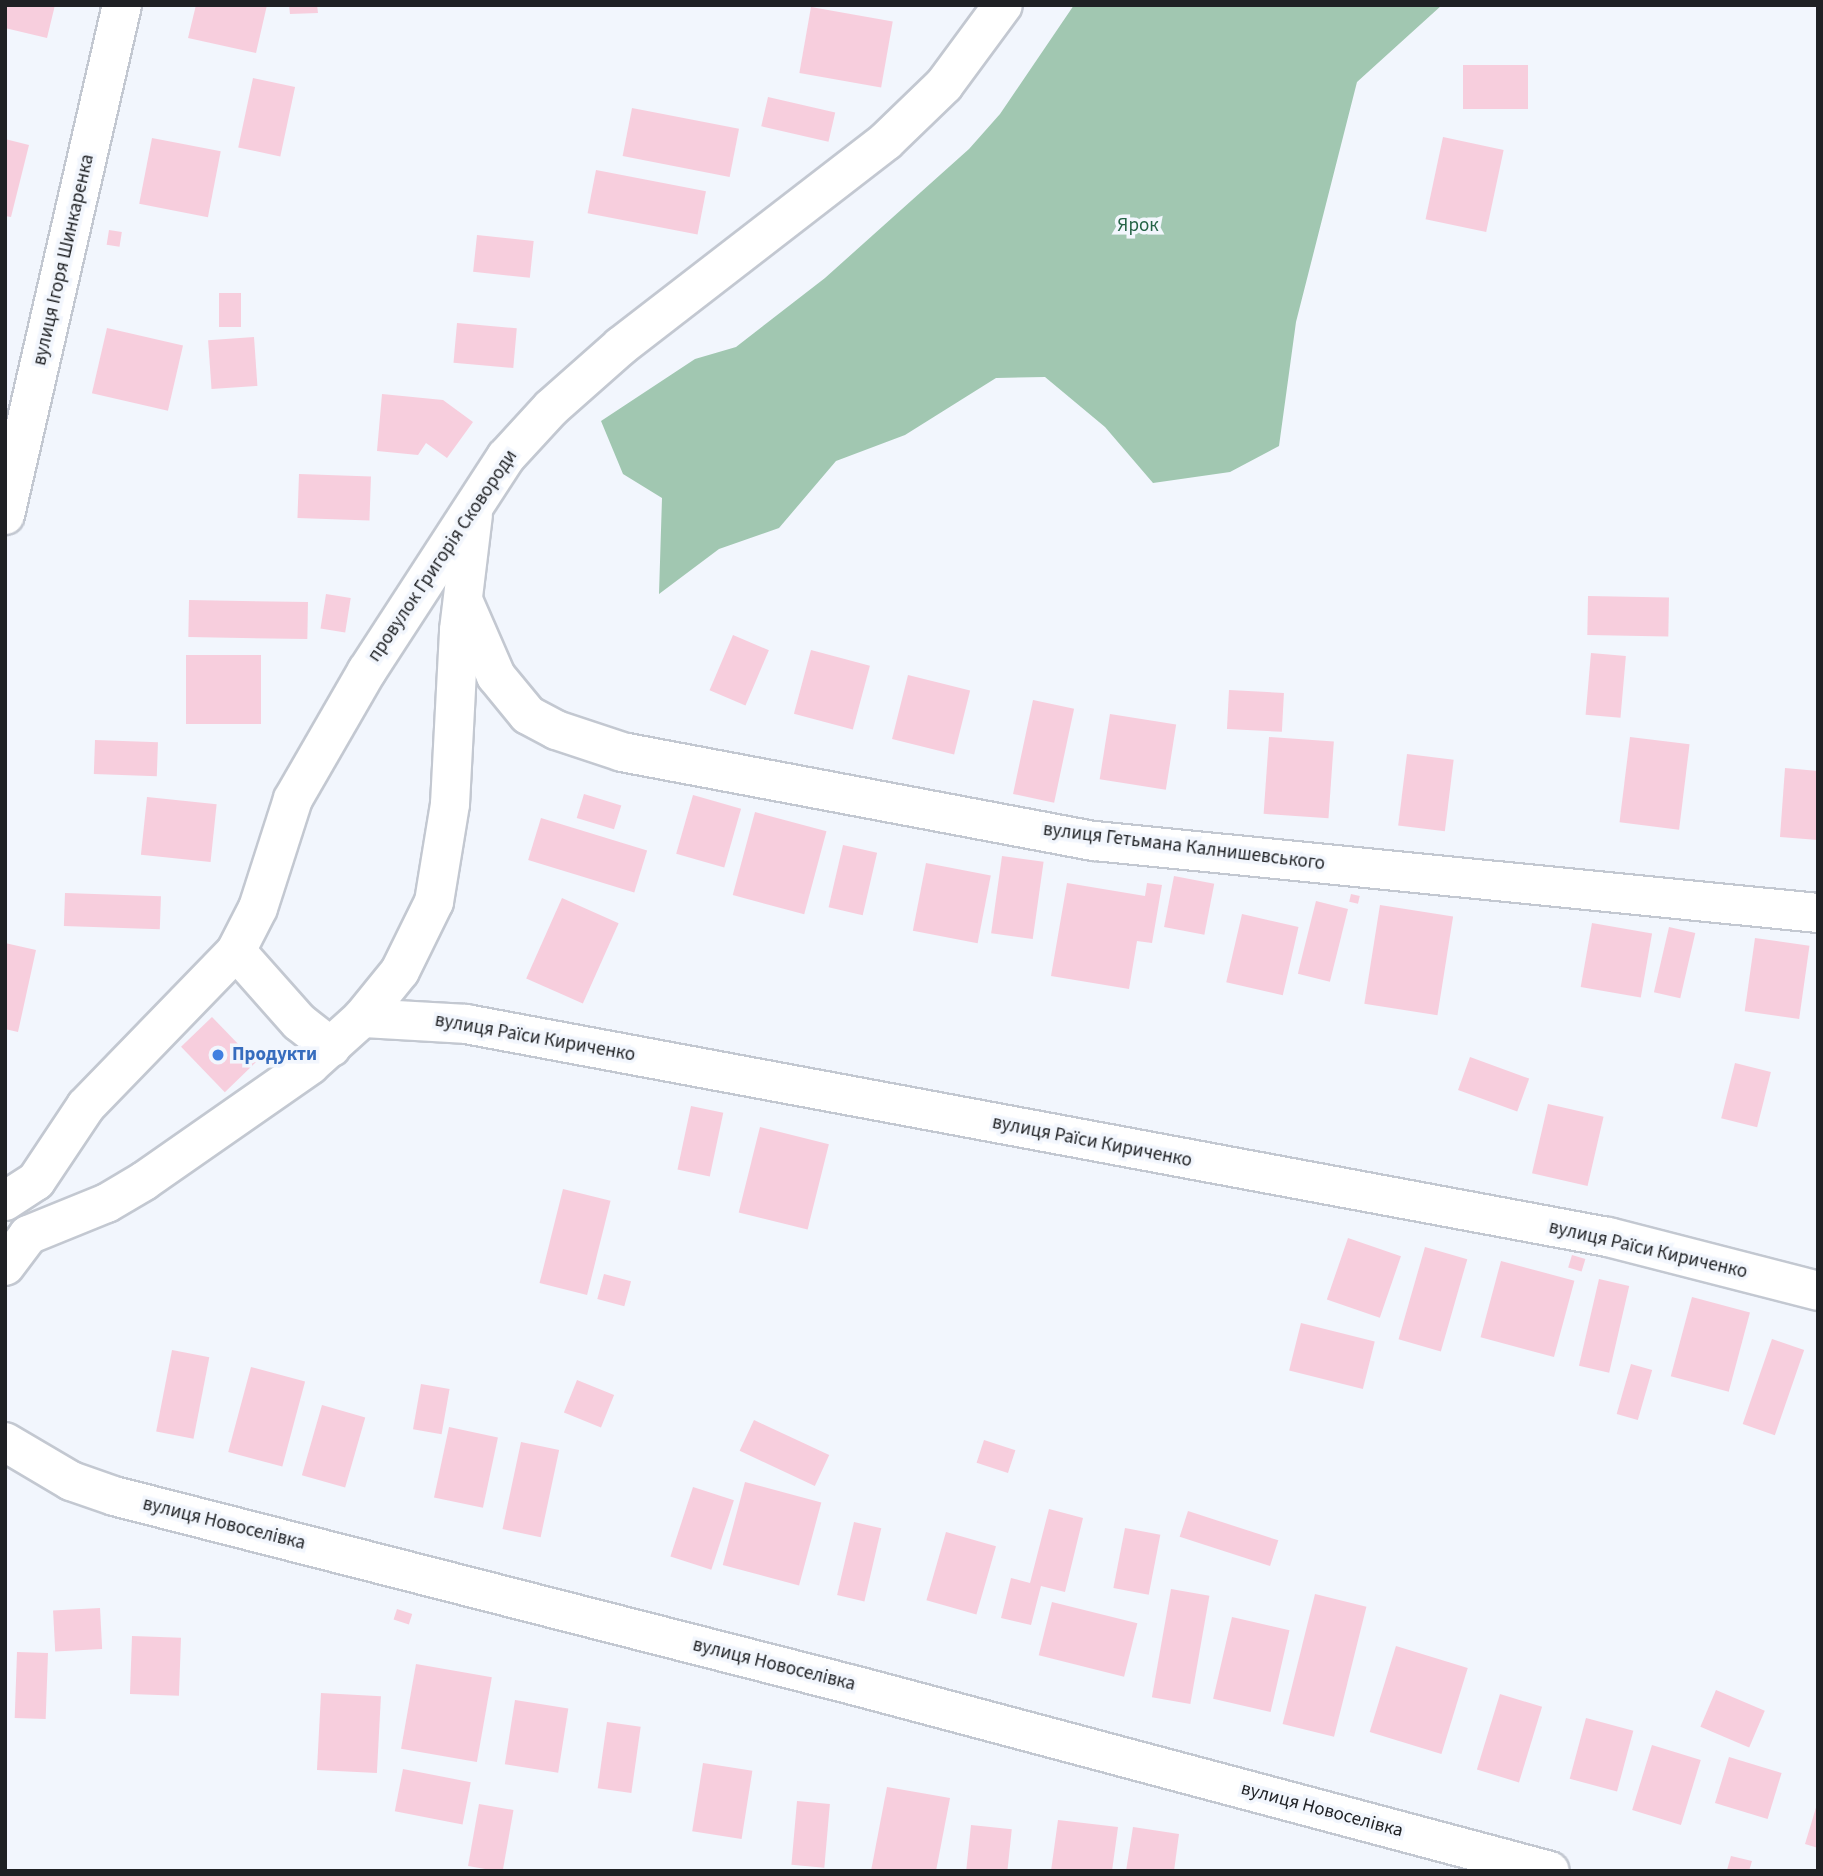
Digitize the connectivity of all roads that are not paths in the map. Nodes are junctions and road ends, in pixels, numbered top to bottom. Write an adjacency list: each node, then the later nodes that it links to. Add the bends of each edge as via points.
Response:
1 (122, 5): 4 (street, вулиця Ігоря Шинкаренка)
2 (1003, 5): 3 (street, провулок Григорія Сковороди, via 944,85 886,141 571,390 506,457)
3 (475, 503): 5 (street); 7 (street, провулок Григорія Сковороди, via 293,799 258,908)
4 (5, 515)
5 (463, 600): 6 (street, вулиця Гетьмана Калнишевського, via 496,676 528,715 556,730 622,752 1095,841); 8 (street, via 450,804 434,902 400,971)
6 (1818, 913)
7 (236, 951): 9 (street, via 299,1022); 10 (street, провулок Григорія Сковороди, via 86,1106)
8 (362, 1018): 9 (street); 14 (street, вулиця Раїси Кириченко, via 466,1024 1608,1237)
9 (331, 1046): 12 (street, via 144,1181 107,1203)
10 (58, 1148): 11 (street, провулок Григорія Сковороди, via 36,1181); 12 (street)
11 (5, 1201)
12 (28, 1235): 13 (street)
13 (5, 1266)
14 (1818, 1291)
15 (5, 1442): 16 (street, вулиця Новоселівка, via 71,1481 114,1496 853,1685)
16 (1550, 1871)

